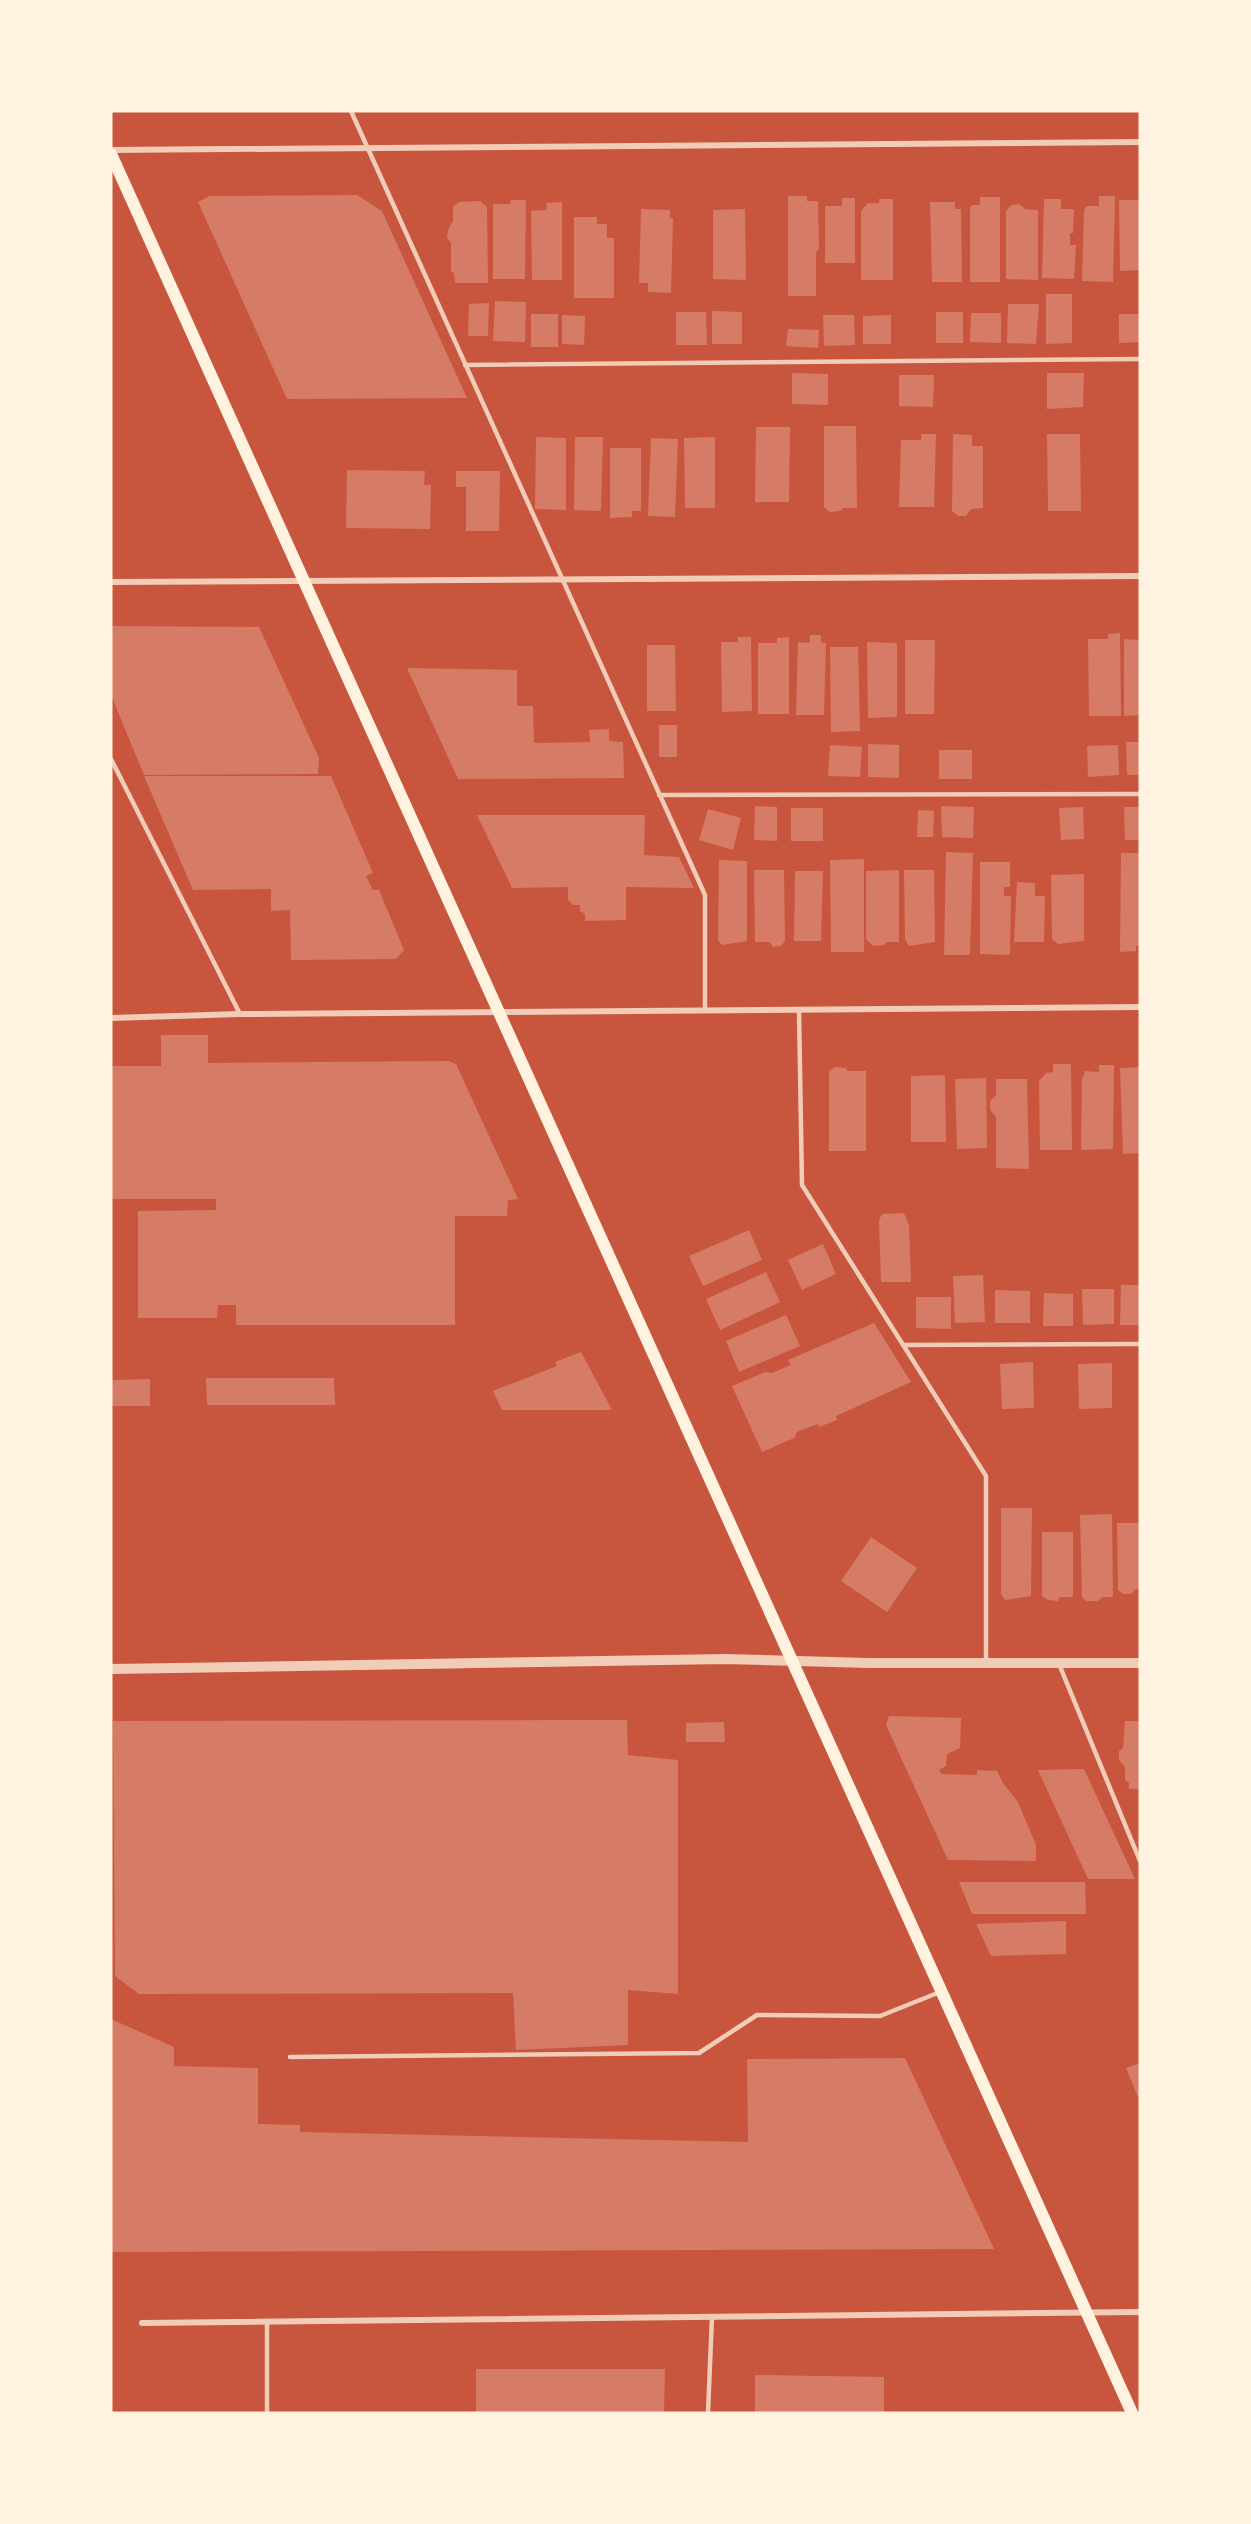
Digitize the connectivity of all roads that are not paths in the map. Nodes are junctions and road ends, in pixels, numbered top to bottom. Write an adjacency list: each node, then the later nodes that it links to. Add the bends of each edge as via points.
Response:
1 (351, 111): 3 (lane)
2 (1140, 142): 3 (street)
3 (368, 148): 4 (street); 6 (lane)
4 (111, 152): 10 (main road)
5 (1140, 359): 6 (lane)
6 (465, 365): 8 (lane)
7 (1140, 576): 8 (street)
8 (564, 580): 10 (street); 13 (lane)
9 (111, 582): 10 (street)
10 (304, 582): 17 (main road)
11 (111, 759): 18 (lane)
12 (1140, 794): 13 (lane)
13 (659, 795): 15 (lane, via 705,895)
14 (1140, 1007): 16 (street)
15 (705, 1011): 16 (street); 17 (street)
16 (799, 1011): 21 (lane, via 802,1185)
17 (498, 1012): 18 (street); 22 (main road)
18 (240, 1014): 19 (street)
19 (111, 1018)
20 (1140, 1344): 21 (lane)
21 (903, 1345): 23 (lane, via 986,1476)
22 (792, 1660): 23 (street); 26 (street); 28 (main road)
23 (986, 1663): 24 (street)
24 (1058, 1663): 25 (street); 27 (lane)
25 (1140, 1663)
26 (111, 1669)
27 (1140, 1861)
28 (940, 1992): 29 (lane, via 880,2016 757,2015 699,2053); 31 (main road)
29 (290, 2057)
30 (1140, 2312): 31 (street)
31 (1087, 2313): 32 (street); 37 (main road)
32 (712, 2316): 33 (street); 36 (lane)
33 (267, 2322): 34 (street); 35 (lane)
34 (142, 2323)
35 (267, 2413)
36 (708, 2413)
37 (1132, 2413)

